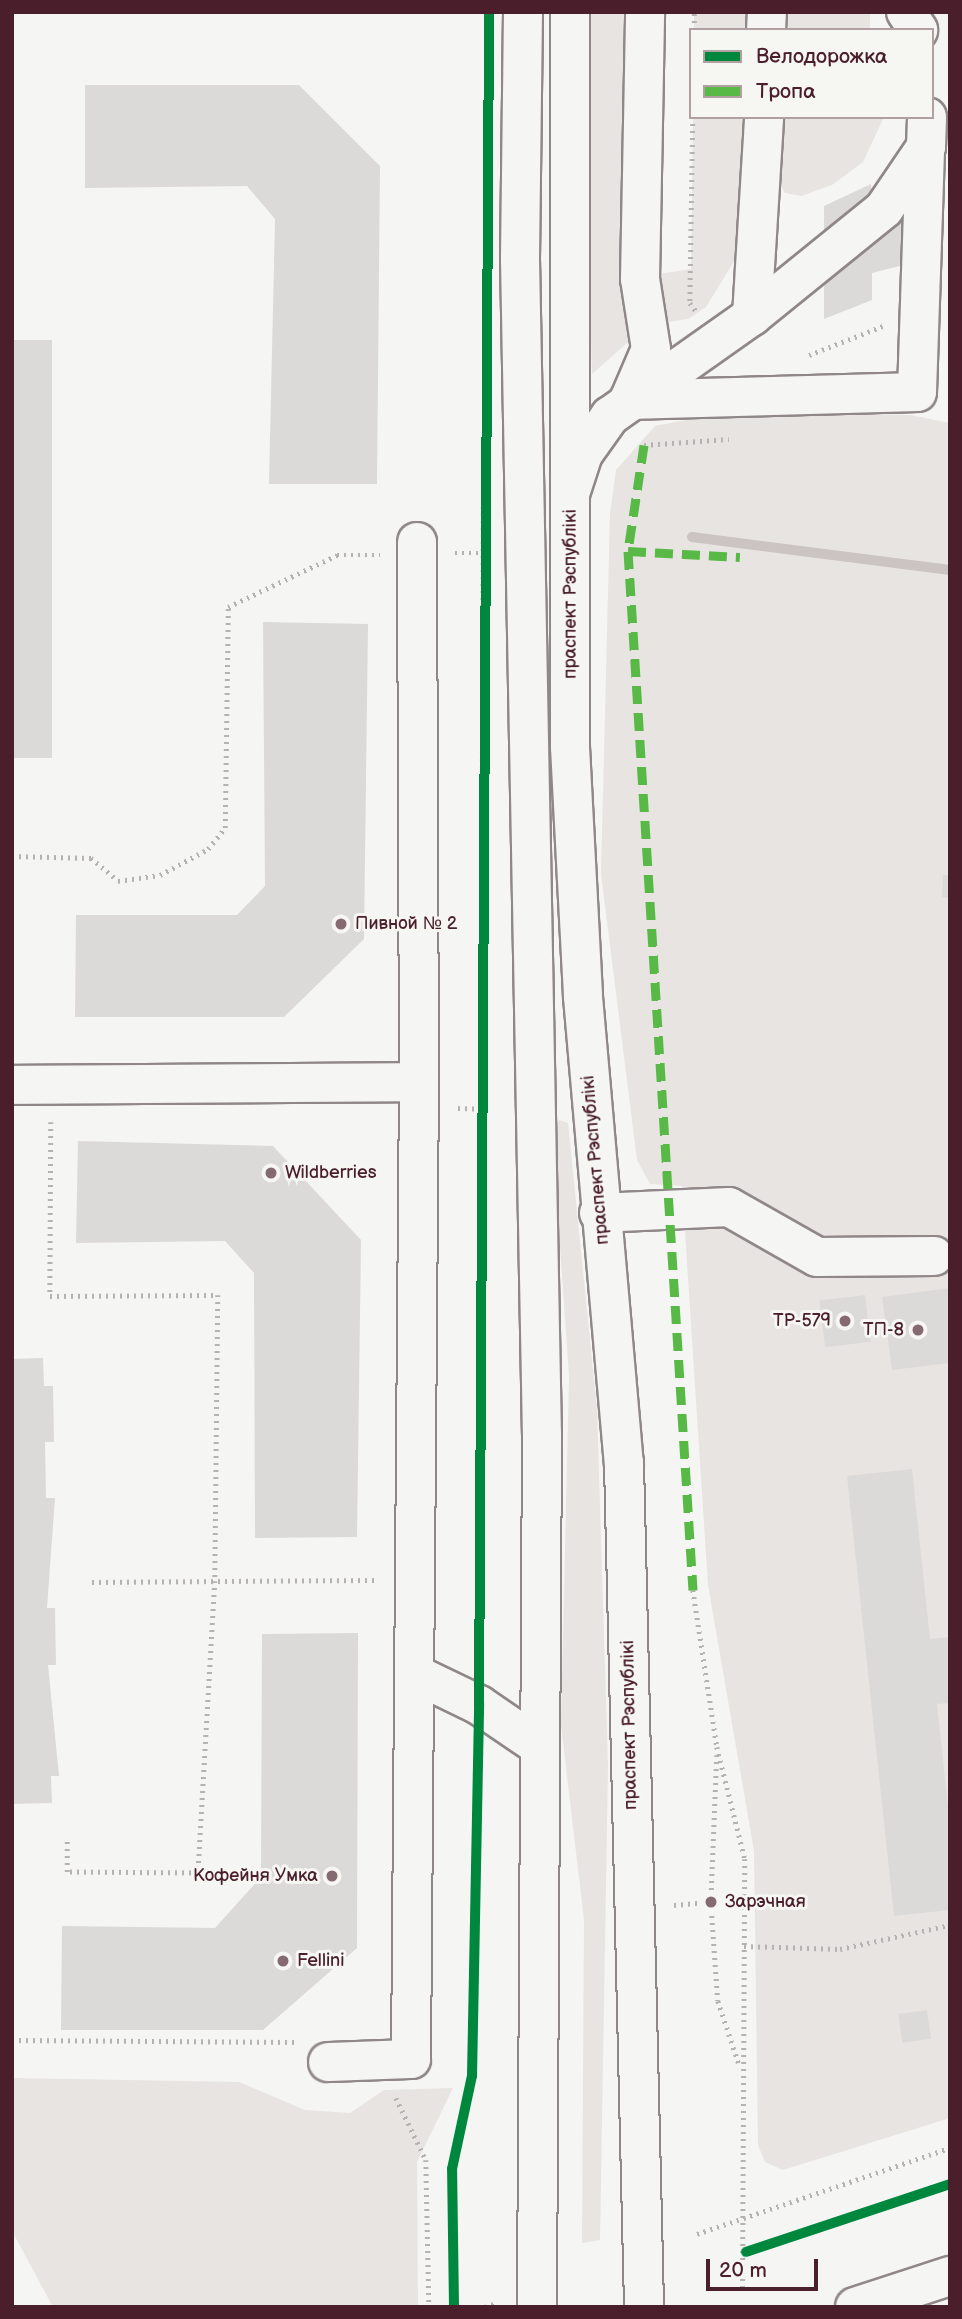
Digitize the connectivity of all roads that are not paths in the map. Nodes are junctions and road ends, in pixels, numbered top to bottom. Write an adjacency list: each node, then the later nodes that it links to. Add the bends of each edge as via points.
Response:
1 (523, 12): 17 (main road, via 520,272 542,1434)
2 (570, 12): 10 (main road, праспект Рэспублікі)
3 (645, 12): 9 (main road, via 640,279 651,349)
4 (906, 12): 5 (main road)
5 (917, 28)
6 (764, 119): 8 (main road)
7 (926, 132): 8 (main road, via 884,209); 9 (main road, via 917,392)
8 (752, 316): 9 (main road)
9 (629, 400): 10 (main road, via 594,436)
10 (570, 491): 14 (main road, праспект Рэспублікі, via 570,747)
11 (417, 548): 12 (main road)
12 (419, 1082): 13 (main road); 16 (main road)
13 (12, 1084)
14 (600, 1213): 15 (main road, via 729,1207 817,1257); 21 (main road, праспект Рэспублікі, via 624,1463)
15 (934, 1256)
16 (419, 1676): 17 (main road, via 479,1705); 18 (main road, via 411,2059)
17 (539, 1746): 20 (main road)
18 (316, 2052)
19 (950, 2276): 22 (main road)
20 (537, 2307)
21 (643, 2307)
22 (855, 2307)

